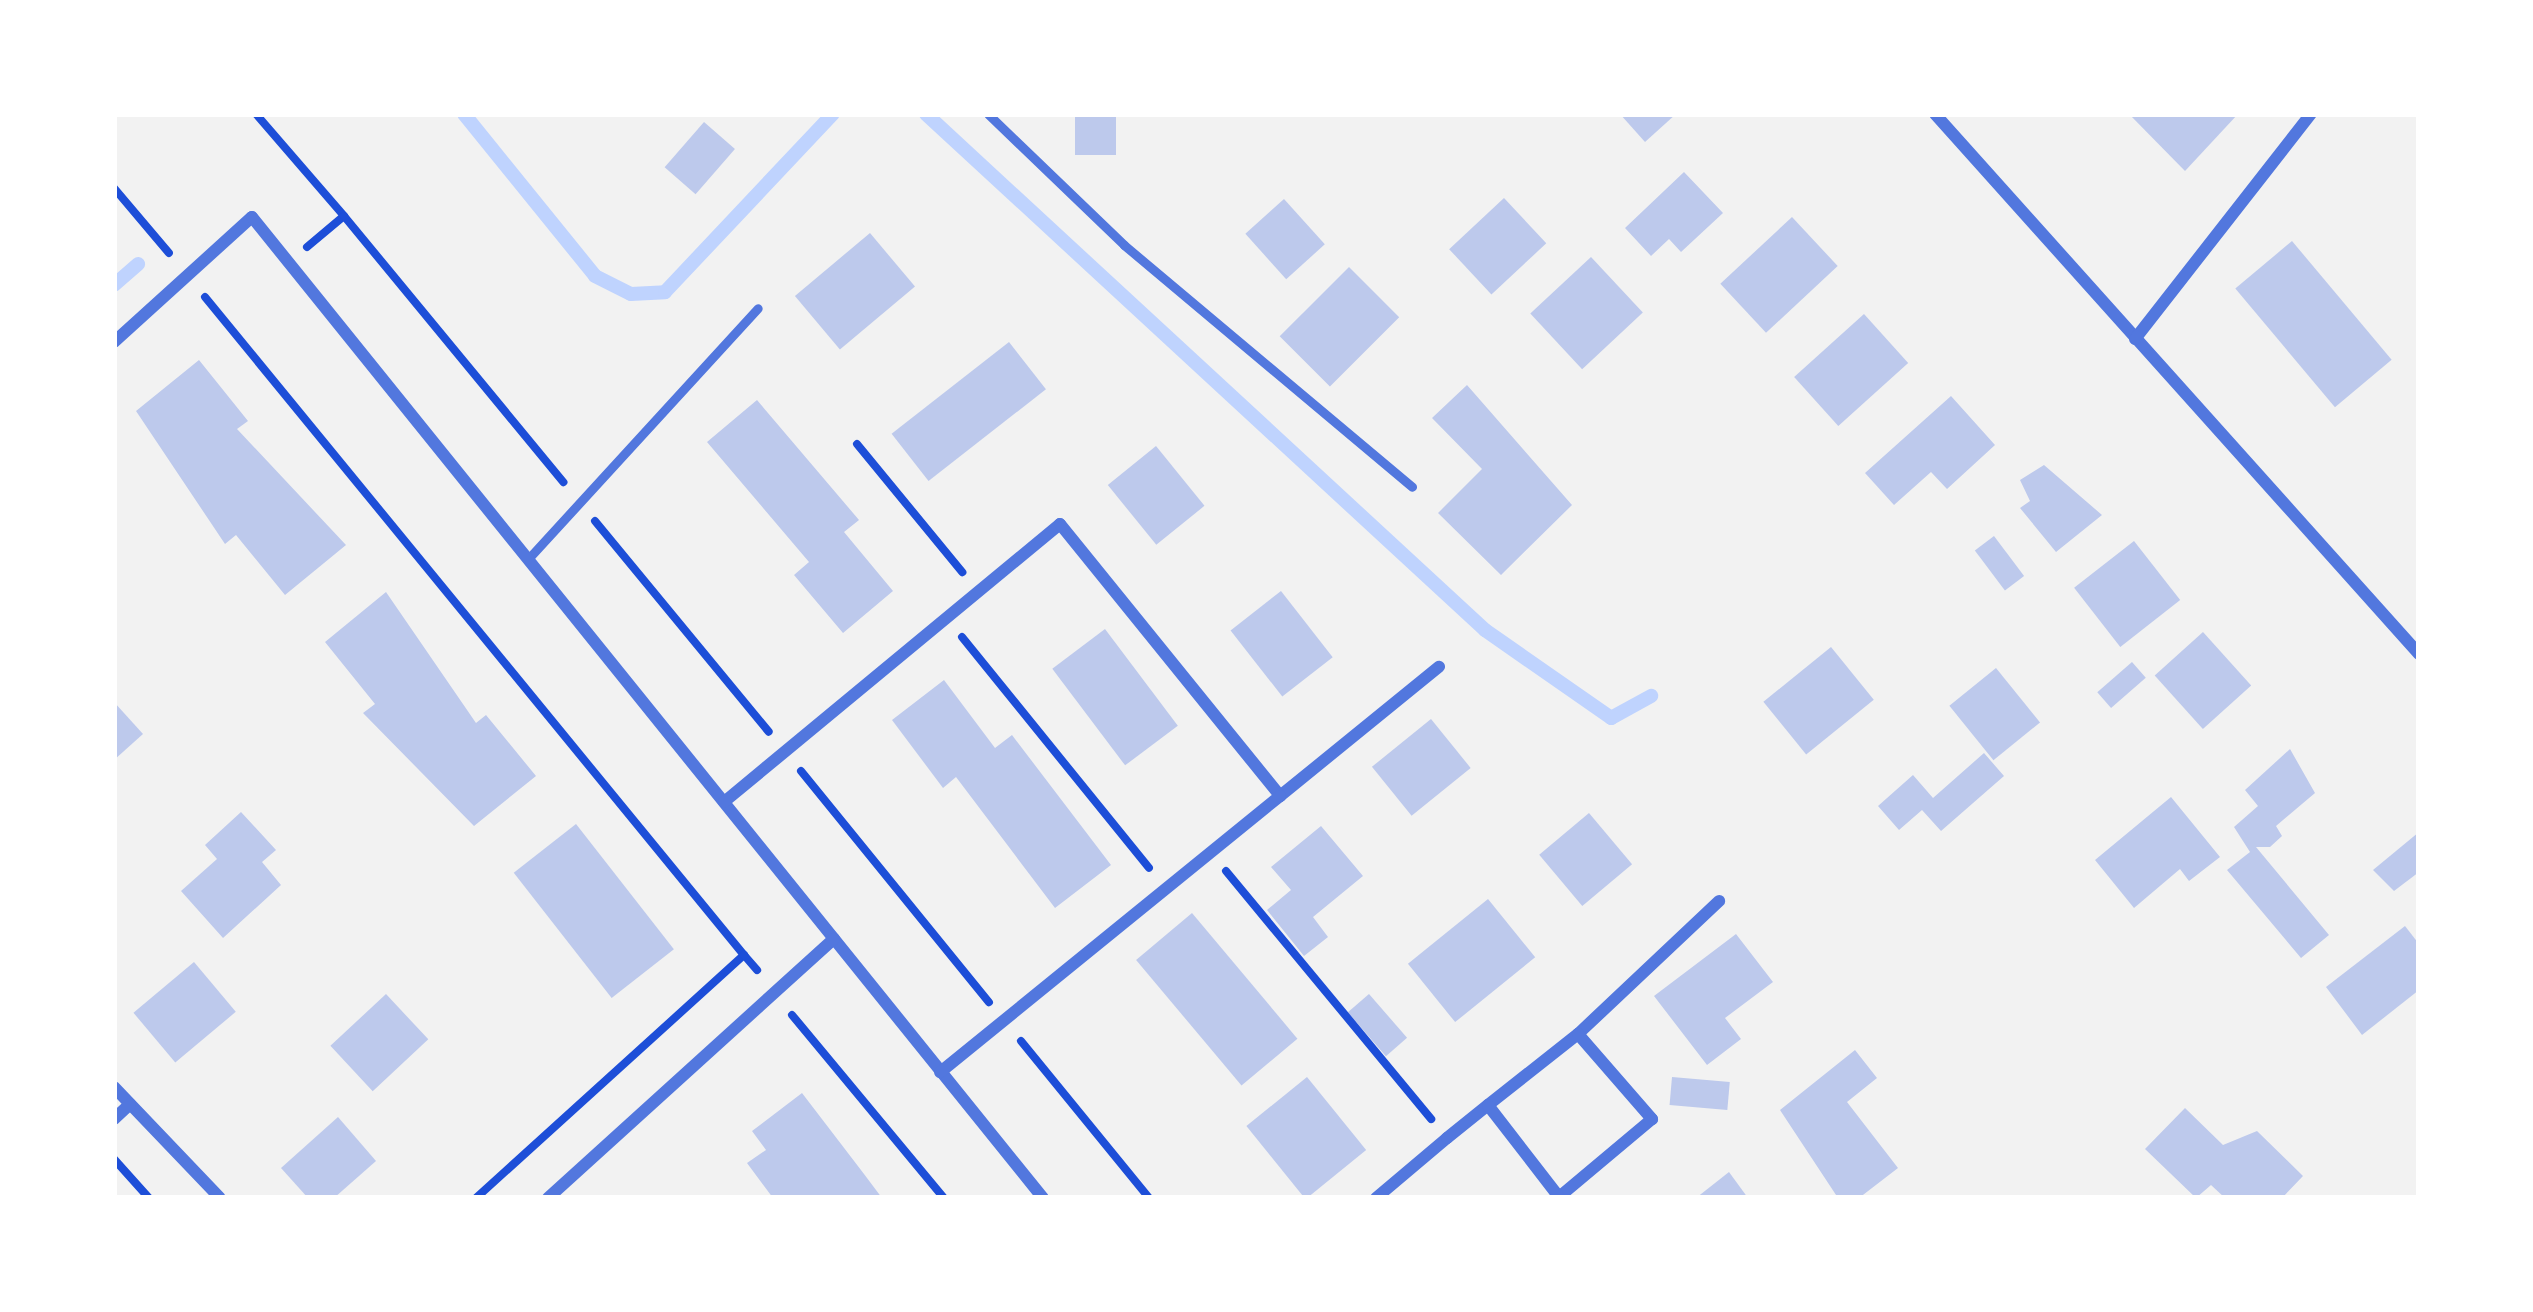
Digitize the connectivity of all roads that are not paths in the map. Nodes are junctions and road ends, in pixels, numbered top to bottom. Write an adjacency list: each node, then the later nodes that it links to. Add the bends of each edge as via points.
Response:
1 (988, 114): 7 (lane, via 1124,245)
2 (1936, 114): 5 (street)
3 (2311, 114): 5 (street)
4 (758, 308): 8 (lane)
5 (2135, 339): 9 (street)
6 (114, 342): 8 (street, via 252,217)
7 (1412, 487)
8 (528, 559): 12 (street)
9 (2419, 654)
10 (1439, 667): 11 (street)
11 (1280, 796): 12 (street, via 1060,524); 16 (street)
12 (724, 802): 14 (street)
13 (1719, 901): 15 (street)
14 (834, 940): 16 (street); 22 (street)
15 (1578, 1034): 19 (street); 19 (street, via 1652,1119 1559,1196)
16 (940, 1072): 23 (street)
17 (114, 1087): 18 (street)
18 (130, 1105): 20 (street); 21 (street)
19 (1488, 1105): 24 (street)
20 (114, 1119)
21 (220, 1198)
22 (548, 1198)
23 (1043, 1198)
24 (1376, 1198)

